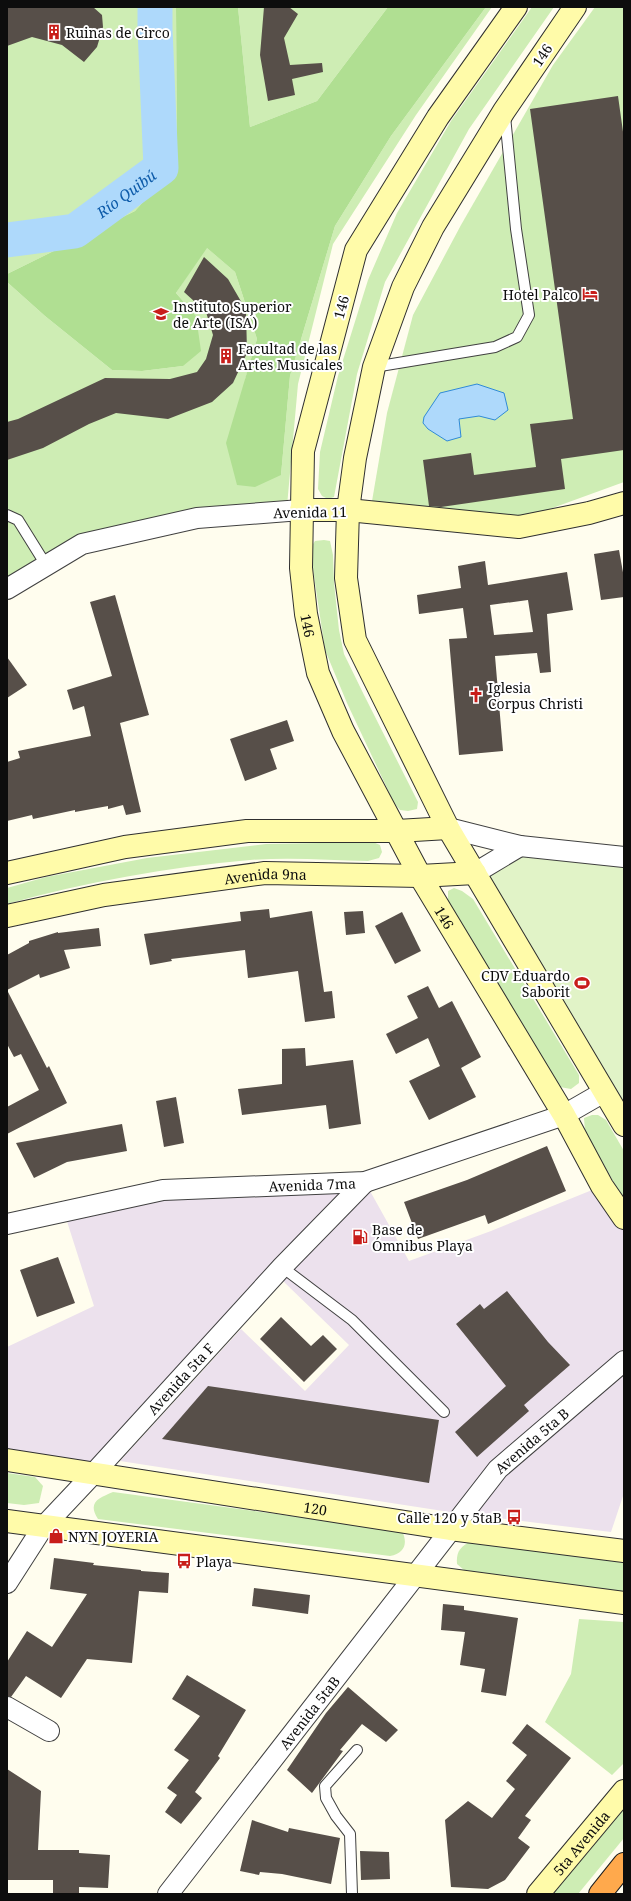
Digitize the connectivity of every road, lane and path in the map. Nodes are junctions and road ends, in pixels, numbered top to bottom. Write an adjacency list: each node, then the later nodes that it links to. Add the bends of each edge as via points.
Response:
1 (516, 7): 6 (main road, 146, via 438,117 356,250 303,451)
2 (575, 7): 3 (main road, 146)
3 (504, 111): 4 (main road, 146, via 434,227 403,287); 4 (lane, via 516,229 529,315 517,337 495,347)
4 (374, 367): 7 (main road, 146, via 355,458)
5 (624, 502): 7 (main road, Avenida 11, via 589,513 519,527)
6 (301, 510): 7 (main road, Avenida 11); 9 (street, Avenida 11, via 197,518 82,544); 12 (main road, 146, via 301,576 318,674 343,731)
7 (348, 510): 11 (main road, 146, via 346,578 354,640)
8 (7, 515): 9 (lane, via 18,520)
9 (46, 565): 10 (street, Avenida 11)
10 (7, 589)
11 (448, 828): 12 (main road); 13 (street); 16 (main road, 146)
12 (397, 831): 15 (main road, via 247,831 125,847); 17 (main road, 146)
13 (520, 846): 14 (street); 16 (street, Avenida 9na)
14 (624, 856)
15 (7, 873)
16 (475, 873): 17 (main road, Avenida 9na); 19 (main road, 146)
17 (420, 876): 18 (main road, Avenida 9na, via 265,873 104,895); 20 (main road, 146)
18 (7, 916)
19 (604, 1092): 20 (street, Avenida 7ma); 21 (main road, 146)
20 (564, 1115): 22 (street, Avenida 7ma); 23 (main road, 146, via 602,1186)
21 (624, 1125)
22 (365, 1182): 24 (street, Avenida 7ma, via 163,1190); 25 (street, Avenida 5ta F)
23 (624, 1218)
24 (7, 1223)
25 (282, 1267): 27 (lane, via 352,1320); 29 (street, Avenida 5ta F)
26 (624, 1361): 32 (street, Avenida 5ta B, via 498,1469)
27 (444, 1412)
28 (7, 1460): 29 (main road, 120)
29 (94, 1473): 31 (street, Avenida 5ta F); 32 (main road, 120)
30 (7, 1521): 31 (main road)
31 (42, 1527): 34 (main road); 35 (street, Avenida 5ta F)
32 (450, 1530): 33 (main road, 120); 34 (street, Avenida 5taB)
33 (624, 1551)
34 (415, 1574): 36 (main road); 42 (street, Avenida 5taB)
35 (7, 1584)
36 (624, 1603)
37 (7, 1707): 38 (street)
38 (49, 1731)
39 (357, 1750): 43 (lane, via 326,1786 326,1798 350,1834)
40 (624, 1791): 44 (main road, 5ta Avenida)
41 (624, 1864): 45 (highway)
42 (168, 1894)
43 (352, 1894)
44 (538, 1894)
45 (600, 1894)

